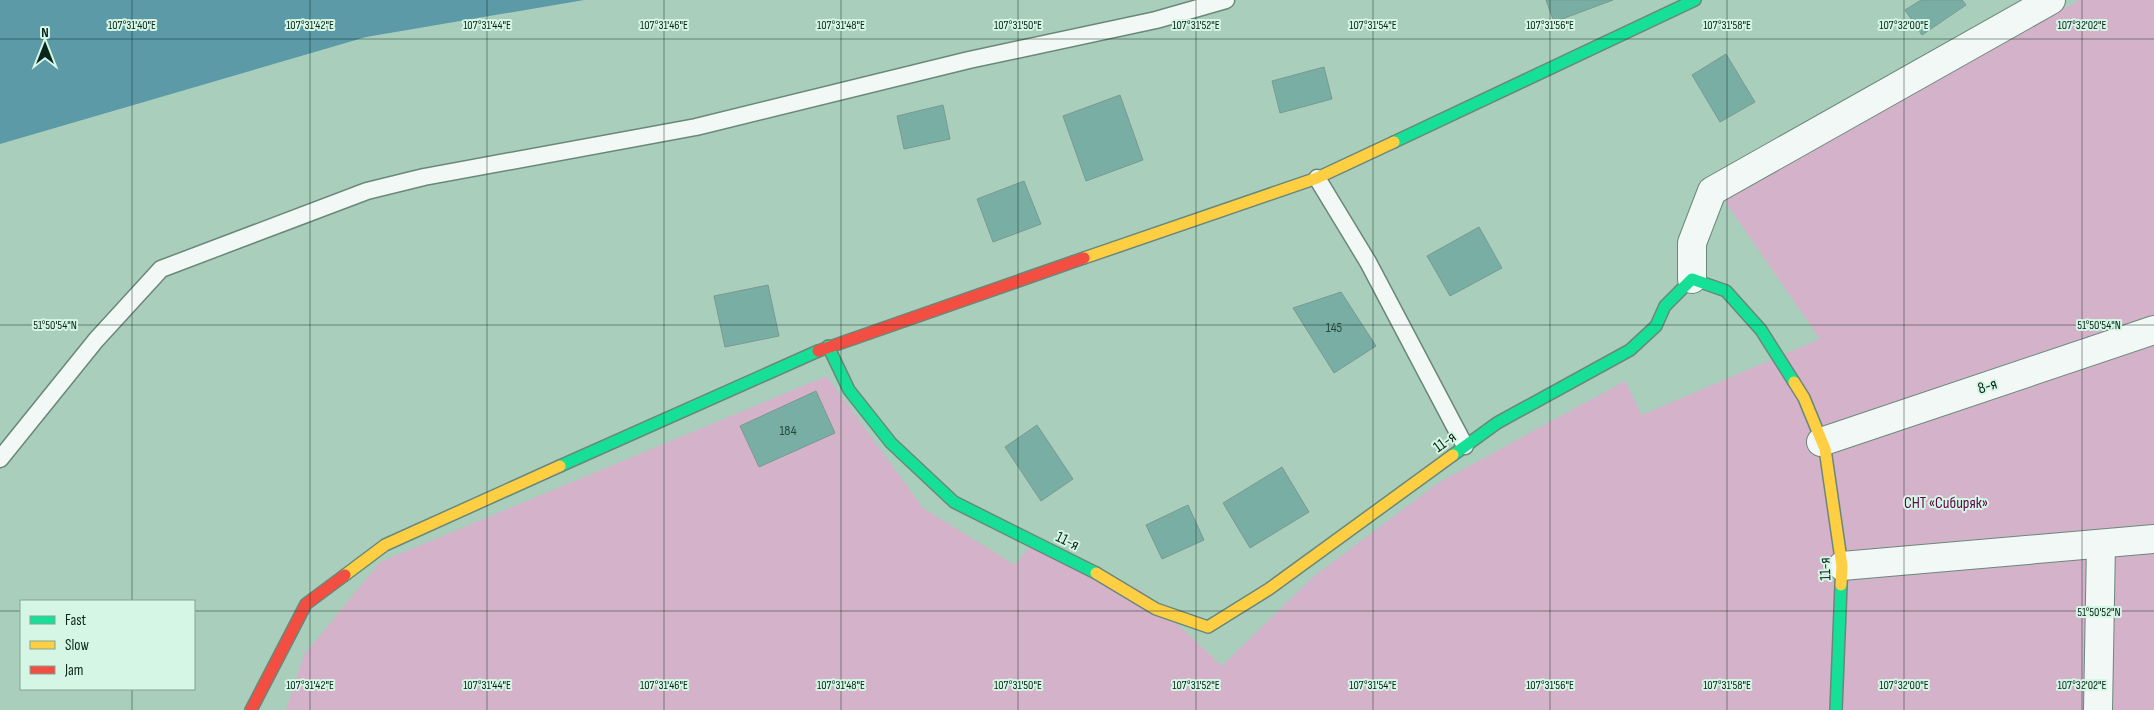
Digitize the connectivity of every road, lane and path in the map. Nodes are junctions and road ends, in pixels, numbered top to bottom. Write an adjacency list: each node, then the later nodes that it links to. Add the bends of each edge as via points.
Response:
1 (1226, 0): 10 (lane, via 1156,20 969,60 696,128 424,177 340,201 161,269 96,340)
2 (1695, 0): 4 (street)
3 (2051, 0): 5 (street, via 1712,191 1692,243)
4 (1316, 178): 7 (street); 9 (lane, via 1368,262)
5 (1692, 279): 8 (street, 11-я, via 1726,291 1760,330 1804,398); 9 (street, 11-я, via 1665,306 1656,326 1630,350 1497,423)
6 (2154, 330): 8 (street, 8-я)
7 (828, 346): 9 (street, 11-я, via 849,390 891,443 954,502 1082,565 1156,608 1208,627 1269,590); 14 (street, via 385,545 306,604)
8 (1821, 442): 13 (street, 11-я, via 1825,449)
9 (1466, 446)
10 (0, 459)
11 (2154, 539): 12 (street)
12 (2101, 544): 13 (street); 16 (street)
13 (1842, 566): 15 (street, 11-я)
14 (251, 710)
15 (1836, 710)
16 (2098, 710)

